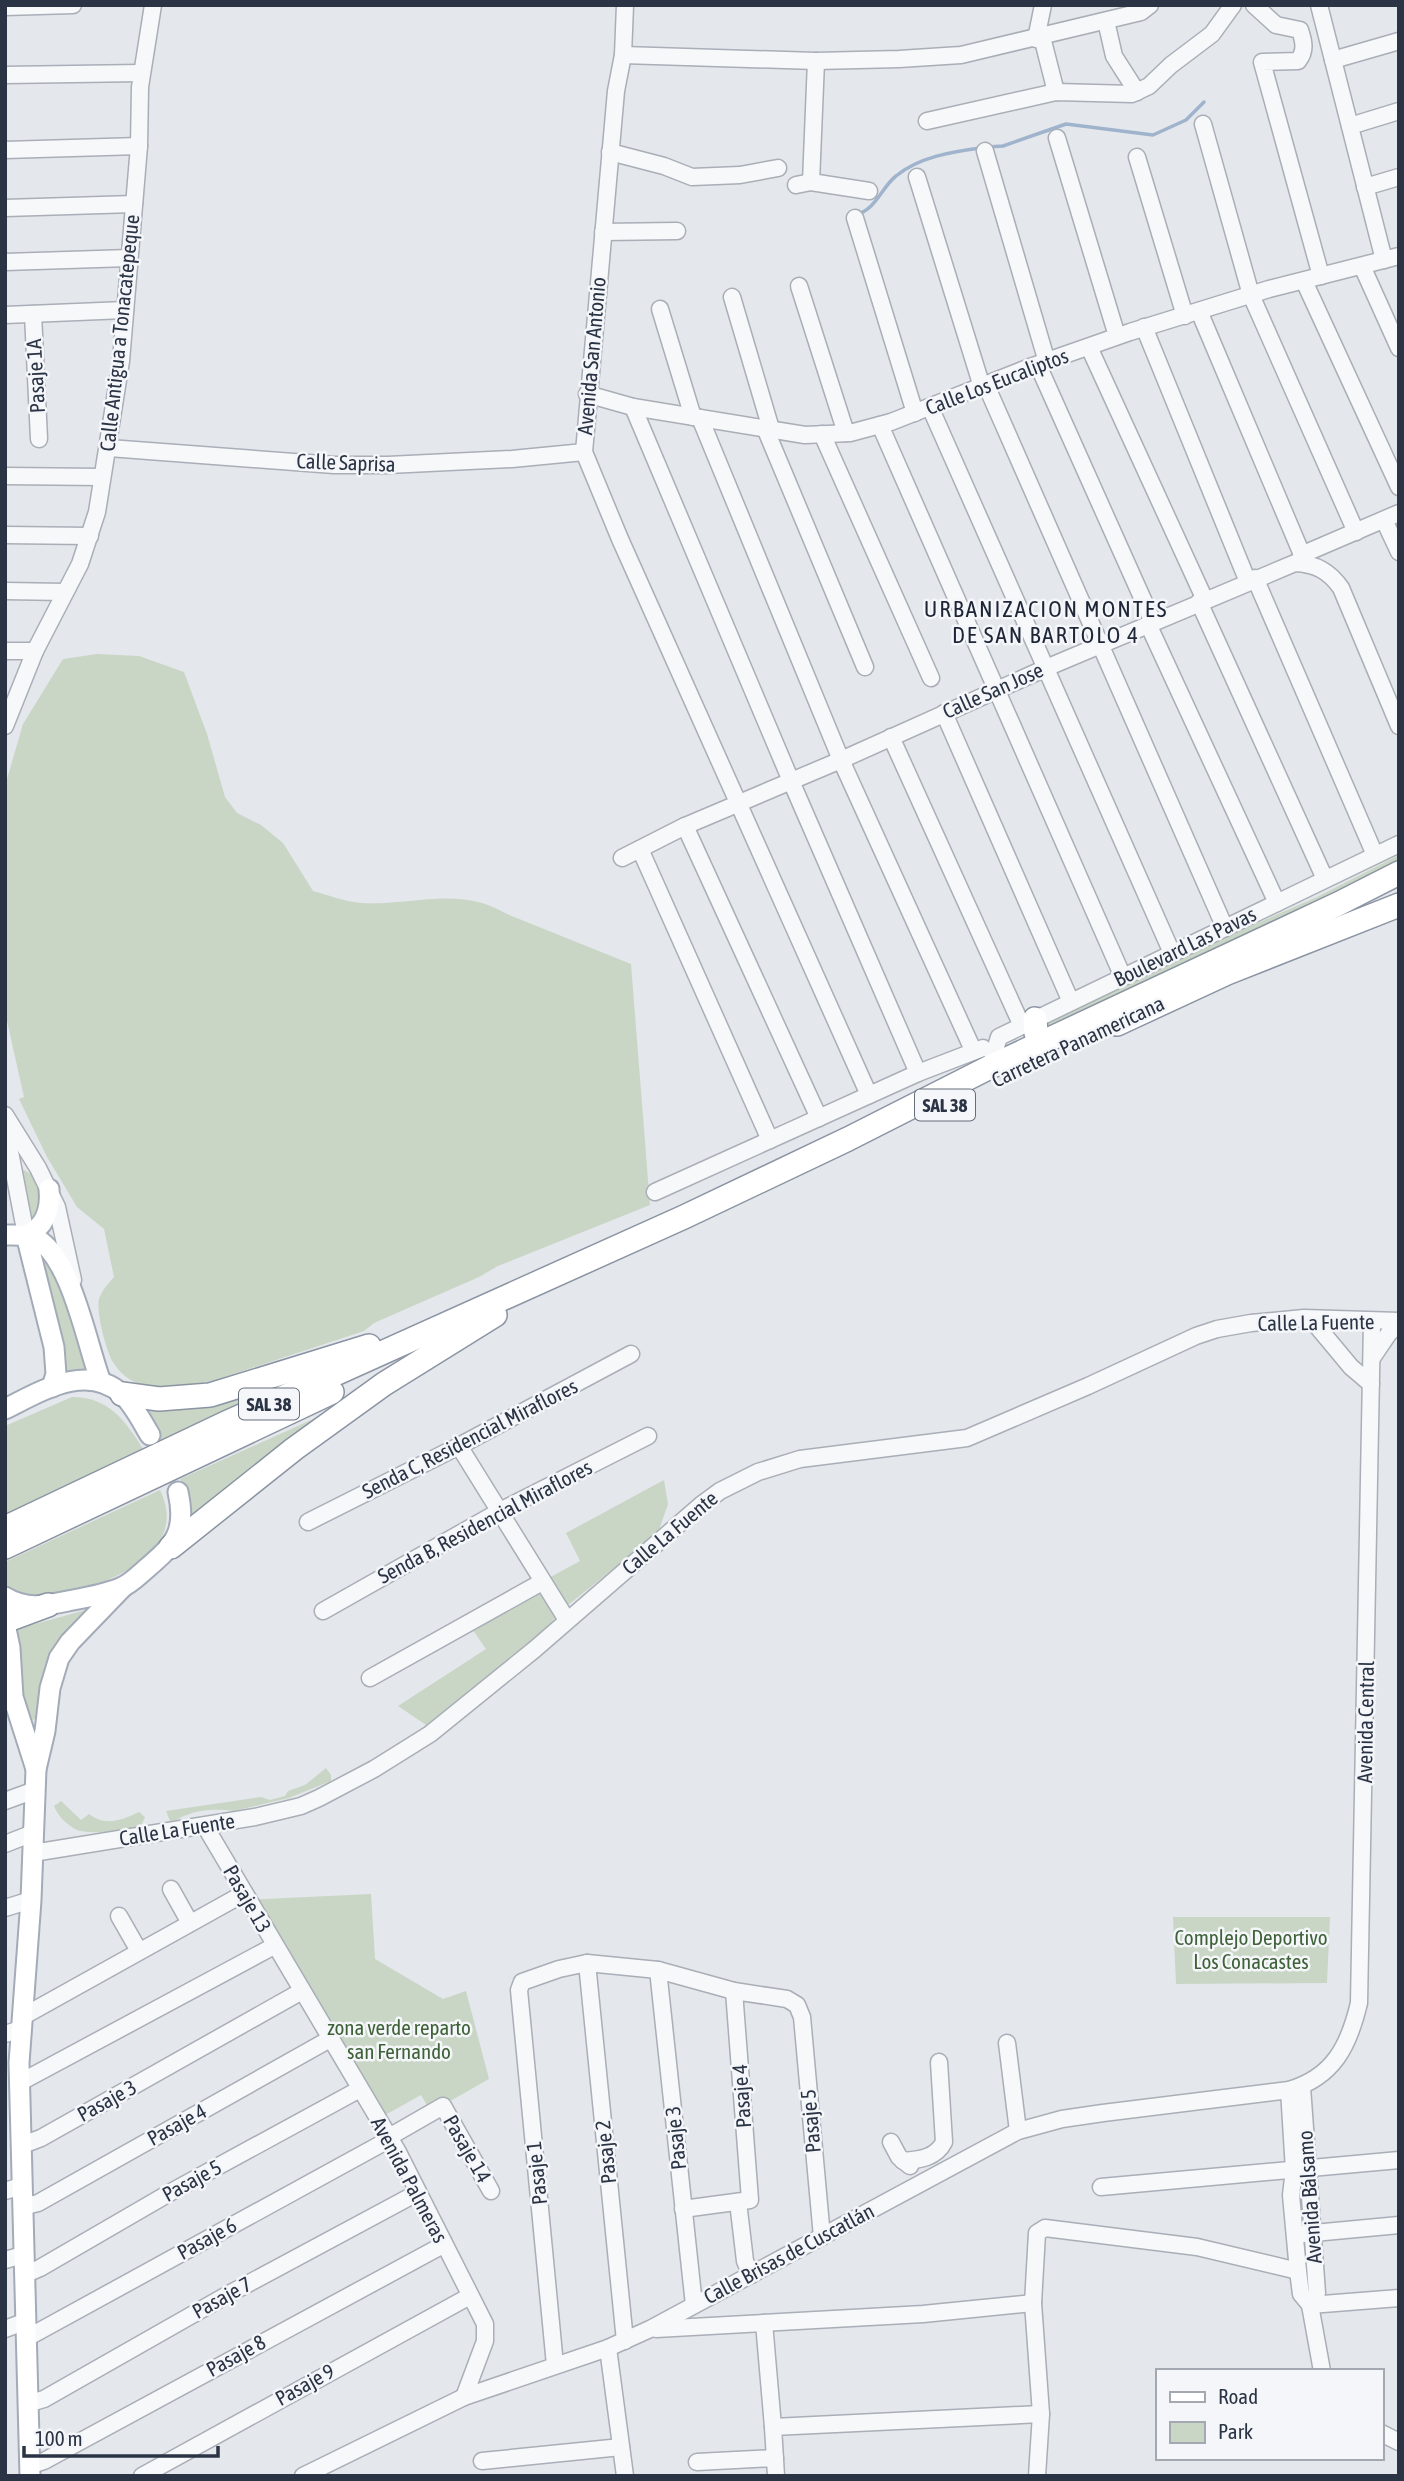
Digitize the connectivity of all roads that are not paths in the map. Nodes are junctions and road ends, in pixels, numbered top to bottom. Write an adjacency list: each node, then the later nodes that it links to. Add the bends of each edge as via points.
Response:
1 (74, 5): 9 (street)
2 (153, 5): 16 (street, Calle Antigua a Tonacatepeque)
3 (625, 5): 13 (street, Avenida San Antonio)
4 (1043, 5): 11 (street)
5 (1150, 5): 10 (street, via 1142,12)
6 (1232, 5): 19 (street, via 1212,34)
7 (1254, 5): 44 (street, via 1276,25 1300,30 1304,42 1298,61 1262,62)
8 (1319, 5): 14 (street)
9 (5, 7)
10 (1116, 15): 11 (street); 19 (street, via 1114,56)
11 (1039, 38): 15 (street, via 961,55); 18 (street)
12 (1399, 41): 14 (street)
13 (623, 55): 15 (street); 28 (street, Avenida San Antonio)
14 (1333, 60): 23 (street)
15 (816, 61): 34 (street, via 804,183)
16 (141, 73): 17 (street); 25 (street, Calle Antigua a Tonacatepeque)
17 (5, 75)
18 (1056, 92): 19 (street); 21 (street)
19 (1137, 92)
20 (1399, 111): 23 (street)
21 (928, 121)
22 (1203, 124): 47 (street)
23 (1350, 126): 33 (street)
24 (1056, 138): 55 (street)
25 (139, 146): 26 (street); 35 (street, Calle Antigua a Tonacatepeque)
26 (5, 150)
27 (985, 151): 58 (street)
28 (610, 152): 30 (street, via 692,177); 39 (street, Avenida San Antonio)
29 (1138, 158): 51 (street)
30 (778, 168)
31 (917, 177): 59 (street)
32 (1399, 177): 33 (street)
33 (1365, 187): 41 (street)
34 (869, 191)
35 (134, 204): 36 (street); 40 (street, Calle Antigua a Tonacatepeque)
36 (5, 208)
37 (855, 218): 62 (street)
38 (677, 231): 39 (street)
39 (603, 232): 60 (street, Avenida San Antonio)
40 (129, 258): 42 (street); 50 (street, Calle Antigua a Tonacatepeque)
41 (1391, 258): 43 (street, Calle Los Eucaliptos)
42 (5, 262)
43 (1362, 266): 44 (street, Calle Los Eucaliptos); 57 (street)
44 (1321, 276): 45 (street, Calle Los Eucaliptos)
45 (1304, 281): 47 (street, Calle Los Eucaliptos); 73 (street)
46 (799, 286): 66 (street)
47 (1251, 295): 51 (street, Calle Los Eucaliptos); 75 (street)
48 (732, 297): 65 (street)
49 (660, 309): 63 (street)
50 (125, 310): 52 (street); 69 (street, Calle Antigua a Tonacatepeque)
51 (1192, 313): 54 (street, Calle Los Eucaliptos); 79 (street)
52 (33, 314): 53 (street); 68 (street, Pasaje 1A)
53 (5, 315)
54 (1144, 327): 55 (street, Calle Los Eucaliptos); 80 (street)
55 (1117, 336): 56 (street, Calle Los Eucaliptos)
56 (1089, 347): 58 (street, Calle Los Eucaliptos); 83 (street)
57 (1399, 348)
58 (1042, 364): 59 (street, Calle Los Eucaliptos); 84 (street)
59 (984, 386): 62 (street, Calle Los Eucaliptos); 85 (street)
60 (587, 394): 61 (street, Calle Los Eucaliptos); 70 (street, Avenida San Antonio)
61 (633, 407): 63 (street, Calle Los Eucaliptos); 98 (street)
62 (923, 410): 64 (street, Calle Los Eucaliptos); 89 (street)
63 (696, 417): 65 (street, Calle Los Eucaliptos); 97 (street)
64 (880, 425): 66 (street, Calle Los Eucaliptos); 91 (street)
65 (768, 429): 67 (street, Calle Los Eucaliptos); 88 (street)
66 (846, 433): 67 (street, Calle Los Eucaliptos)
67 (822, 434): 90 (street)
68 (39, 439)
69 (109, 448): 70 (street, Calle Saprisa, via 334,465 490,461); 72 (street, Calle Antigua a Tonacatepeque)
70 (584, 452): 99 (street, Avenida San Antonio)
71 (5, 476): 72 (street)
72 (103, 477): 77 (street, Calle Antigua a Tonacatepeque)
73 (1399, 486)
74 (1391, 517): 75 (street, Calle San Jose); 78 (street)
75 (1356, 531): 79 (street, Calle San Jose)
76 (5, 535): 77 (street)
77 (90, 536): 82 (street, Calle Antigua a Tonacatepeque)
78 (1399, 552)
79 (1303, 559): 80 (street, Calle San Jose); 95 (street, via 1331,575 1341,588)
80 (1251, 580): 83 (street, Calle San Jose); 103 (street)
81 (5, 592): 82 (street)
82 (65, 592): 87 (street, Calle Antigua a Tonacatepeque)
83 (1202, 601): 84 (street, Calle San Jose); 106 (street)
84 (1150, 623): 85 (street, Calle San Jose); 107 (street)
85 (1101, 645): 89 (street, Calle San Jose); 109 (street)
86 (5, 651): 87 (street)
87 (35, 651): 92 (street, Calle Antigua a Tonacatepeque)
88 (864, 667)
89 (1046, 668): 91 (street, Calle San Jose); 110 (street)
90 (931, 678)
91 (997, 690): 93 (street, Calle San Jose); 111 (street)
92 (8, 710): 94 (street, Calle Antigua a Tonacatepeque)
93 (944, 713): 96 (street, Calle San Jose); 112 (street)
94 (5, 726)
95 (1399, 726)
96 (891, 737): 97 (street, Calle San Jose); 113 (street)
97 (841, 760): 98 (street, Calle San Jose); 116 (street)
98 (791, 781): 99 (street, Calle San Jose); 118 (street)
99 (738, 802): 100 (street, Calle San Jose); 119 (street, Avenida San Antonio)
100 (685, 826): 102 (street, Calle San Jose); 121 (street)
101 (1399, 844): 103 (street, Boulevard Las Pavas)
102 (640, 849): 104 (street, Calle San Jose); 123 (street)
103 (1375, 855): 106 (street, Boulevard Las Pavas)
104 (622, 858)
105 (1399, 873): 115 (highway, Carretera Panamericana / SAL 38)
106 (1325, 879): 107 (street, Boulevard Las Pavas)
107 (1277, 903): 109 (street, Boulevard Las Pavas)
108 (1399, 905): 130 (highway, Carretera Panamericana / SAL 38, via 1215,978)
109 (1225, 928): 110 (street, Boulevard Las Pavas)
110 (1172, 953): 111 (street, Boulevard Las Pavas)
111 (1123, 977): 112 (street, Boulevard Las Pavas)
112 (1071, 1002): 113 (street, Boulevard Las Pavas)
113 (1029, 1023): 114 (street, Boulevard Las Pavas, via 999,1037); 115 (highway)
114 (995, 1044): 116 (street, Boulevard Las Pavas); 117 (street)
115 (1040, 1044): 117 (highway, Carretera Panamericana / SAL 38)
116 (973, 1050): 118 (street, Boulevard Las Pavas)
117 (990, 1067): 128 (highway, Carretera Panamericana / SAL 38, via 848,1139)
118 (918, 1073): 119 (street, Boulevard Las Pavas)
119 (869, 1095): 121 (street, Boulevard Las Pavas)
120 (5, 1115): 124 (street)
121 (818, 1118): 123 (street, Boulevard Las Pavas)
122 (5, 1126): 127 (street)
123 (770, 1140): 125 (street, Boulevard Las Pavas)
124 (49, 1189): 127 (main road, via 49,1210 35,1232); 129 (street)
125 (655, 1192)
126 (5, 1235): 127 (main road)
127 (26, 1235): 129 (main road, via 43,1243 57,1261); 138 (main road, via 54,1347)
128 (536, 1283): 139 (highway, via 384,1341 210,1395 159,1399); 147 (highway, SAL 38)
129 (79, 1310): 136 (main road)
130 (495, 1315): 148 (highway, SAL 38); 149 (highway, via 384,1384)
131 (1311, 1319): 132 (street, Calle La Fuente); 137 (street); 155 (street, Calle La Fuente, via 1251,1323 1196,1336 967,1438 800,1459 758,1472 701,1504)
132 (1371, 1322): 133 (street, Calle La Fuente); 135 (street, Avenida Central)
133 (1399, 1323): 135 (street)
134 (631, 1354): 143 (street, Senda C, Residencial Miraflores)
135 (1372, 1358): 137 (street, Avenida Central)
136 (101, 1382): 138 (main road, via 71,1380); 139 (main road)
137 (1371, 1384): 183 (street, Avenida Central, via 1359,2003 1353,2033 1337,2057 1326,2071)
138 (52, 1387): 140 (main road)
139 (122, 1394): 141 (main road)
140 (5, 1409)
141 (150, 1435)
142 (648, 1436): 145 (street, Senda B, Residencial Miraflores)
143 (459, 1446): 145 (street); 146 (street, Senda C, Residencial Miraflores)
144 (178, 1492): 149 (main road, via 183,1514)
145 (500, 1511): 150 (street); 154 (street, Senda B, Residencial Miraflores)
146 (308, 1522)
147 (5, 1528)
148 (5, 1546)
149 (171, 1547): 151 (main road)
150 (542, 1582): 155 (street); 157 (street)
151 (123, 1587): 153 (main road); 158 (main road, via 59,1658)
152 (5, 1597): 153 (main road, via 27,1606)
153 (48, 1605): 156 (highway)
154 (323, 1611)
155 (567, 1620): 161 (street, Calle La Fuente, via 430,1734 374,1769 301,1806)
156 (5, 1623): 158 (main road, via 13,1697)
157 (370, 1678)
158 (36, 1769): 159 (main road)
159 (35, 1790): 160 (street); 162 (main road)
160 (5, 1801)
161 (205, 1826): 164 (street, Calle La Fuente); 166 (street, Pasaje 13)
162 (33, 1833): 163 (street); 164 (main road)
163 (5, 1844)
164 (33, 1853): 167 (main road)
165 (171, 1889): 170 (street)
166 (243, 1894): 170 (street); 171 (street, Pasaje 13)
167 (31, 1900): 168 (street); 178 (main road)
168 (5, 1908)
169 (119, 1916): 172 (street)
170 (190, 1923): 172 (street)
171 (274, 1946): 175 (street, Pasaje 13); 182 (street)
172 (139, 1951): 178 (street)
173 (587, 1963): 174 (street); 219 (street, Pasaje 2); 221 (street, Pasaje 1, via 522,1982 519,1990)
174 (658, 1970): 177 (street); 201 (street, Pasaje 3)
175 (290, 1971): 176 (street, Avenida Palmeras)
176 (302, 1991): 179 (street, Avenida Palmeras); 190 (street, Pasaje 3)
177 (734, 1991): 199 (street, Pasaje 4); 205 (street, Pasaje 5, via 787,1999 797,2005 802,2017)
178 (16, 2026): 182 (main road)
179 (331, 2039): 184 (street, Avenida Palmeras); 200 (street, Pasaje 4, via 38,2203)
180 (1007, 2043): 187 (street)
181 (939, 2062): 192 (street, via 944,2141 930,2157)
182 (19, 2083): 186 (main road)
183 (1295, 2088): 187 (street, Calle Brisas de Cuscatlán, via 1062,2119); 193 (street, Avenida Bálsamo)
184 (360, 2089): 188 (street, Avenida Palmeras); 207 (street, Pasaje 5, via 40,2269)
185 (443, 2106): 188 (street, Pasaje 6); 197 (street, Pasaje 14)
186 (12, 2120): 190 (main road)
187 (1018, 2131): 194 (street, Calle Brisas de Cuscatlán)
188 (389, 2138): 198 (street, Avenida Palmeras); 218 (street, Pasaje 6, via 41,2332)
189 (891, 2142): 192 (street)
190 (20, 2146): 196 (main road)
191 (1399, 2160): 193 (street)
192 (902, 2161): 194 (street)
193 (1301, 2170): 195 (street); 203 (street, Avenida Bálsamo); 204 (street, Avenida Bálsamo, via 1292,2195)
194 (920, 2183): 205 (street, Calle Brisas de Cuscatlán)
195 (1101, 2187)
196 (13, 2189): 200 (main road)
197 (491, 2191)
198 (417, 2193): 206 (street, Avenida Palmeras); 224 (street, Pasaje 7, via 44,2399)
199 (744, 2201): 201 (street); 209 (street, Pasaje 4, via 746,2261)
200 (22, 2207): 207 (main road)
201 (683, 2209): 213 (street, Pasaje 3)
202 (1399, 2225): 203 (street)
203 (1312, 2233): 204 (street); 214 (street, Avenida Bálsamo, via 1317,2293)
204 (1294, 2234): 208 (street, Avenida Bálsamo)
205 (822, 2237): 209 (street, Calle Brisas de Cuscatlán)
206 (443, 2245): 210 (street, Avenida Palmeras); 234 (street, Pasaje 8)
207 (18, 2263): 218 (main road)
208 (1298, 2271): 212 (street, via 1198,2247 1045,2228 1037,2233); 214 (street, Avenida Bálsamo, via 1301,2294)
209 (751, 2275): 213 (street, Calle Brisas de Cuscatlán)
210 (470, 2296): 223 (street, Avenida Palmeras, via 485,2324 485,2341); 235 (street, Pasaje 9)
211 (1399, 2298): 214 (street)
212 (1032, 2303): 215 (street); 225 (street)
213 (694, 2305): 217 (street, Calle Brisas de Cuscatlán)
214 (1310, 2305): 222 (street, Avenida Bálsamo)
215 (764, 2323): 217 (street); 226 (street)
216 (5, 2329): 218 (street, Pasaje 6)
217 (650, 2329): 219 (street, Calle Brisas de Cuscatlán)
218 (25, 2331): 224 (main road)
219 (625, 2341): 220 (street, Calle Brisas de Cuscatlán)
220 (608, 2348): 221 (street, Calle Brisas de Cuscatlán); 229 (street)
221 (555, 2365): 223 (street, Calle Brisas de Cuscatlán)
222 (1322, 2369)
223 (464, 2397): 233 (street, Calle Brisas de Cuscatlán)
224 (27, 2403): 234 (main road)
225 (1041, 2414): 226 (street); 239 (street)
226 (774, 2427): 230 (street)
227 (1383, 2434): 228 (street)
228 (1399, 2442)
229 (621, 2447): 231 (street); 237 (street)
230 (775, 2458): 232 (street); 238 (street)
231 (482, 2461)
232 (697, 2462)
233 (328, 2469): 236 (street, Calle Brisas de Cuscatlán)
234 (29, 2471)
235 (142, 2476)
236 (303, 2476)
237 (625, 2476)
238 (776, 2476)
239 (1037, 2476)

